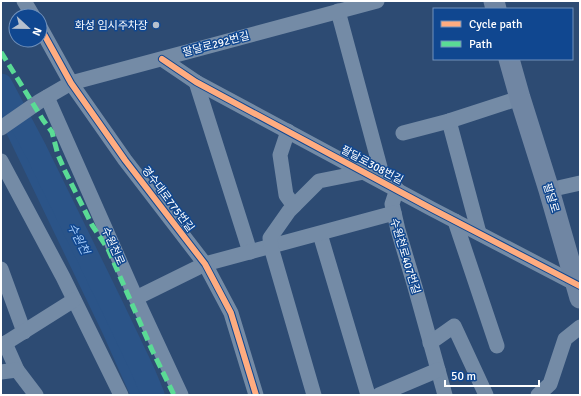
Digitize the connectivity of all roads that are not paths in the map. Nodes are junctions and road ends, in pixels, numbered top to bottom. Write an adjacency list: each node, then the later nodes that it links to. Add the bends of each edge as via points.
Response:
1 (377, 1): 2 (street, 팔달로292번길)
2 (338, 11): 4 (street, 팔달로292번길); 16 (street)
3 (48, 41): 7 (street, 경수대로775번길)
4 (162, 59): 6 (street, 팔달로308번길); 7 (street, 팔달로292번길)
5 (510, 60): 8 (main road, 팔달로)
6 (196, 82): 12 (street, 팔달로308번길); 26 (street)
7 (71, 83): 9 (street, 팔달로292번길); 27 (street, 경수대로775번길, via 125,160)
8 (520, 98): 10 (street); 19 (main road, 팔달로)
9 (44, 99): 11 (street, 팔달로292번길); 30 (street, 수원천로)
10 (449, 121): 13 (street); 23 (street)
11 (1, 128)
12 (288, 131): 15 (street, 팔달로308번길); 20 (street, via 280,155 286,195)
13 (403, 133)
14 (1, 161): 31 (street)
15 (364, 172): 16 (street, 팔달로308번길); 20 (street, via 319,181)
16 (384, 182): 18 (street, 팔달로308번길)
17 (580, 183): 19 (street)
18 (397, 190): 21 (street, via 392,204); 22 (street, 팔달로308번길)
19 (549, 190): 29 (main road, 팔달로)
20 (294, 206): 25 (street, via 270,238)
21 (394, 213): 24 (street, 수원천로407번길); 34 (street, 수원천로407번길)
22 (455, 221): 23 (street, 팔달로308번길); 36 (street)
23 (479, 233): 29 (street, 팔달로308번길)
24 (320, 234): 25 (street, 수원천로407번길); 45 (street)
25 (271, 246): 26 (street, 수원천로407번길); 44 (street)
26 (250, 252): 27 (street, 수원천로407번길)
27 (205, 264): 30 (street, 수원천로407번길); 43 (street, 경수대로775번길, via 231,313)
28 (1, 269): 33 (street)
29 (579, 290)
30 (136, 298): 42 (street, 수원천로)
31 (74, 300): 33 (street); 41 (street)
32 (580, 327): 49 (street, via 565,339 550,384)
33 (24, 332): 35 (street)
34 (430, 343): 38 (street, 수원천로407번길); 48 (street, via 454,326)
35 (3, 345): 37 (street)
36 (497, 346)
37 (17, 370): 39 (street); 40 (street)
38 (438, 370): 46 (street); 47 (street, 수원천로407번길)
39 (1, 372)
40 (36, 395)
41 (121, 395)
42 (181, 395)
43 (256, 395)
44 (314, 395)
45 (368, 395)
46 (379, 395)
47 (445, 395)
48 (486, 395)
49 (538, 395)

